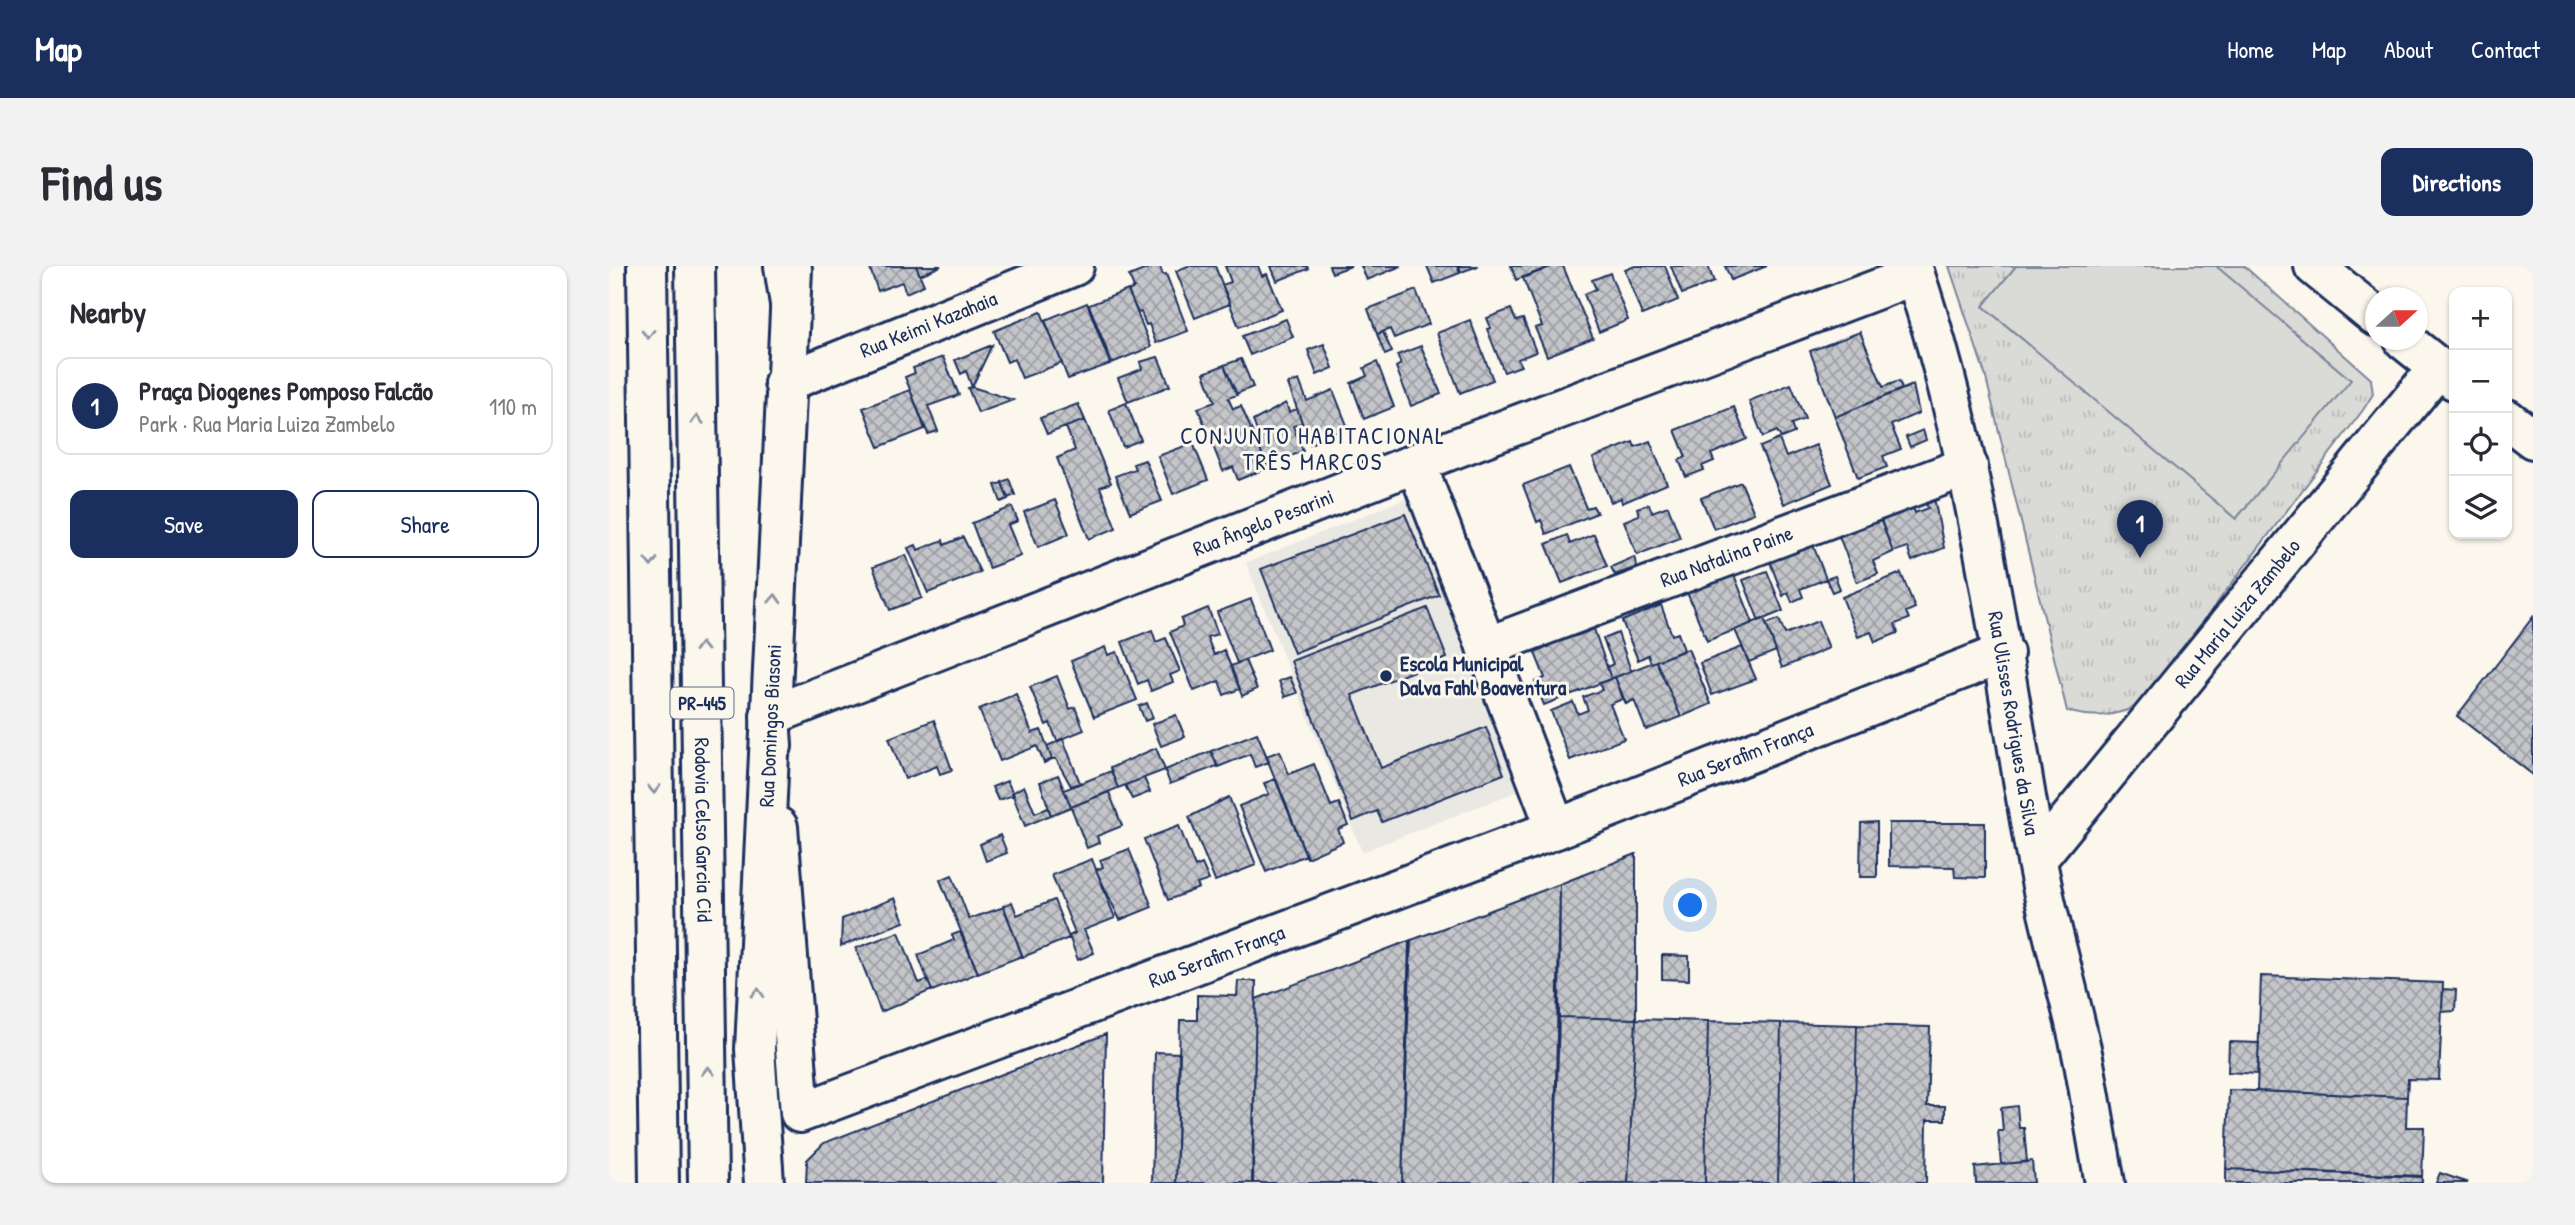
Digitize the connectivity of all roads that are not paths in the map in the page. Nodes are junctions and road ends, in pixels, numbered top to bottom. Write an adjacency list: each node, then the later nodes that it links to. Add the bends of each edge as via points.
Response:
1 (647, 266): 22 (main road, PR-445, one-way to 22)
2 (695, 266): 23 (main road, Rodovia Celso Garcia Cid / PR-445, one-way to 2)
3 (784, 266): 8 (main road)
4 (792, 266): 8 (main road, Rua Domingos Biasoni)
5 (1074, 266): 12 (main road, Rua Keimi Kazahaia)
6 (2315, 266): 9 (main road)
7 (1913, 271): 15 (main road, Rua Ângelo Pesarini); 16 (main road, Rua Ulisses Rodrigues da Silva, via 1945,370)
8 (790, 304): 12 (main road, Rua Domingos Biasoni)
9 (2365, 308)
10 (2416, 350): 11 (main road)
11 (2446, 374): 21 (main road, Rua Maria Luiza Zambelo)
12 (784, 383): 19 (main road, Rua Domingos Biasoni, one-way to 12)
13 (2512, 423): 14 (main road)
14 (2533, 439)
15 (1416, 463): 17 (main road); 19 (main road, Rua Ângelo Pesarini)
16 (1968, 466): 17 (main road, Rua Natalina Paine); 18 (main road, Rua Ulisses Rodrigues da Silva)
17 (1486, 647): 20 (main road)
18 (2004, 653): 20 (main road, Rua Serafim França); 21 (main road, Rua Ulisses Rodrigues da Silva)
19 (769, 716): 20 (main road, Rua Serafim França, via 800,1113); 24 (main road, Rua Domingos Biasoni, one-way to 19, via 755,1049)
20 (1556, 828)
21 (2036, 859): 25 (main road, Rua Ulisses Rodrigues da Silva, via 2083,1059)
22 (659, 1183)
23 (708, 1183)
24 (764, 1183)
25 (2105, 1183)

